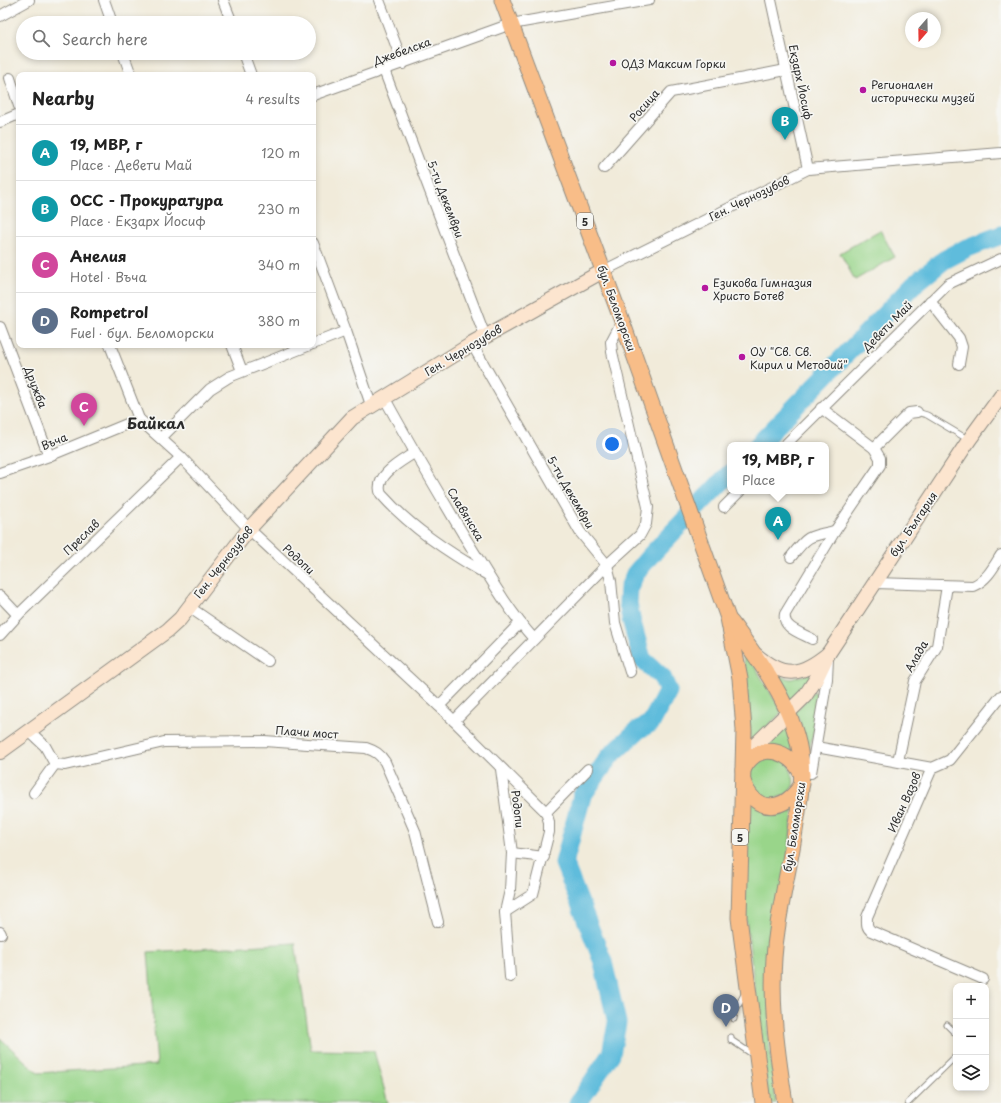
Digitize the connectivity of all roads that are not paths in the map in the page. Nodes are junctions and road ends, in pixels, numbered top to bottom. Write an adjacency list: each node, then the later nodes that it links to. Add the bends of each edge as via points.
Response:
1 (29, 0): 8 (street)
2 (104, 0): 9 (street)
3 (223, 0): 10 (street)
4 (379, 0): 14 (street)
5 (502, 0): 11 (main road, бул. Беломорски / 5)
6 (649, 0): 11 (street, Джебелска)
7 (771, 0): 16 (street, Екзарх Йосиф)
8 (0, 16)
9 (110, 16)
10 (229, 16)
11 (505, 25): 14 (street, Джебелска); 29 (main road, бул. Беломорски / 5)
12 (126, 60): 17 (street)
13 (246, 60): 18 (street)
14 (403, 64): 15 (street, Джебелска)
15 (384, 70): 20 (street, Джебелска); 34 (street, 5-ти Декември)
16 (786, 70): 25 (street, Росица, via 671,92); 26 (street, Екзарх Йосиф)
17 (130, 72)
18 (250, 72)
19 (10, 78): 21 (street)
20 (316, 94)
21 (16, 97)
22 (16, 115): 23 (street)
23 (0, 122)
24 (1001, 153): 26 (street, Ген. Чернозубов)
25 (604, 168)
26 (808, 169): 29 (street, Ген. Чернозубов)
27 (316, 251): 33 (street)
28 (1001, 259): 30 (street, Девети Май, via 948,284)
29 (603, 270): 31 (main road, бул. Беломорски / 5); 34 (street, Ген. Чернозубов)
30 (930, 301): 40 (street, via 959,338 962,347); 45 (street, Девети Май)
31 (622, 321): 62 (street, via 611,342 612,352 648,507 648,517 640,535); 69 (main road, бул. Беломорски / 5)
32 (0, 327): 53 (street, Дружба)
33 (346, 331): 35 (street); 44 (street)
34 (486, 336): 36 (street, Ген. Чернозубов)
35 (316, 342)
36 (472, 344): 43 (street, Ген. Чернозубов); 62 (street, 5-ти Декември, via 580,532)
37 (111, 348): 47 (street, Родопи)
38 (233, 348): 41 (street)
39 (302, 348): 41 (street)
40 (959, 364)
41 (242, 371): 48 (street, via 210,389)
42 (1001, 396): 49 (street, бул. България)
43 (384, 397): 44 (street, Ген. Чернозубов); 52 (street, Славянска)
44 (371, 405): 58 (street, Ген. Чернозубов, via 352,418 331,439)
45 (821, 408): 50 (street, Девети Май); 51 (street)
46 (917, 412): 49 (lane, via 927,415); 51 (street, via 909,413)
47 (139, 419): 48 (street, Родопи); 53 (street, Въча)
48 (161, 438): 54 (street, Родопи)
49 (970, 440): 64 (street, бул. България)
50 (788, 442)
51 (874, 448): 59 (street, via 880,458 880,465)
52 (414, 453): 63 (street, Славянска); 63 (street, via 382,478 381,494 422,532)
53 (49, 456): 55 (street, Въча)
54 (181, 457): 58 (street, Родопи); 68 (street, Преслав)
55 (0, 474)
56 (737, 494): 57 (street)
57 (724, 507)
58 (248, 529): 67 (street, Ген. Чернозубов); 79 (street, Родопи)
59 (835, 531): 61 (street, via 810,536); 73 (street, via 784,618 788,626)
60 (1001, 555): 65 (street, via 982,582 973,586)
61 (791, 557)
62 (607, 565): 72 (street); 77 (street, via 615,623)
63 (489, 576): 70 (street, Славянска)
64 (875, 583): 65 (street); 75 (street, бул. България)
65 (947, 586): 85 (street, Алада, via 937,646 915,682)
66 (0, 596): 68 (street)
67 (189, 607): 76 (street); 82 (street, Ген. Чернозубов, via 168,630)
68 (18, 615): 71 (street, Преслав)
69 (728, 618): 74 (main road, бул. Беломорски / 5); 90 (main road, бул. Беломорски / 5, via 742,691)
70 (520, 623): 72 (street, Славянска); 79 (street)
71 (0, 635)
72 (534, 639): 81 (street)
73 (812, 639)
74 (754, 653): 75 (street, бул. България, via 775,668 791,672 807,669); 80 (main road, бул. Беломорски / 5)
75 (828, 654): 80 (street, бул. България, via 811,688); 83 (street, via 827,678)
76 (268, 662)
77 (630, 672)
78 (1001, 696): 87 (street, Иван Вазов, via 950,760)
79 (438, 706): 81 (street, Родопи)
80 (788, 713): 90 (street, бул. България); 91 (main road, бул. Беломорски / 5)
81 (454, 720): 88 (street, Родопи)
82 (29, 731): 84 (street, Ген. Чернозубов); 86 (street, via 45,746)
83 (816, 747): 85 (street); 91 (street)
84 (0, 752)
85 (898, 762): 87 (street)
86 (55, 764): 92 (street); 97 (street, Плачи мост, via 65,765 164,742 264,741 366,748 375,751 385,762 414,831)
87 (932, 768): 99 (street, Иван Вазов, via 867,917 867,925 871,931)
88 (501, 769): 93 (street, Родопи); 94 (street, Родопи)
89 (588, 769): 93 (street)
90 (743, 769): 91 (main road, via 757,756 775,752 793,760); 91 (main road, via 747,790 754,799 768,806 788,801); 100 (main road, бул. Беломорски / 5, via 738,889)
91 (805, 778): 108 (main road, бул. Беломорски / 5, via 774,956 774,1017)
92 (34, 793)
93 (546, 812): 95 (street, via 549,832)
94 (512, 853): 95 (street); 96 (street, Родопи, via 510,890)
95 (544, 857): 96 (street, via 533,894)
96 (505, 912): 98 (street, Родопи)
97 (438, 922)
98 (510, 977)
99 (983, 978)
100 (747, 987): 101 (lane); 105 (main road, бул. Беломорски / 5)
101 (734, 1019)
102 (947, 1025): 103 (lane)
103 (953, 1031)
104 (732, 1037): 105 (lane, via 731,1040)
105 (756, 1056): 107 (main road, 5)
106 (953, 1059): 109 (lane)
107 (762, 1100)
108 (785, 1103)
109 (908, 1103)

